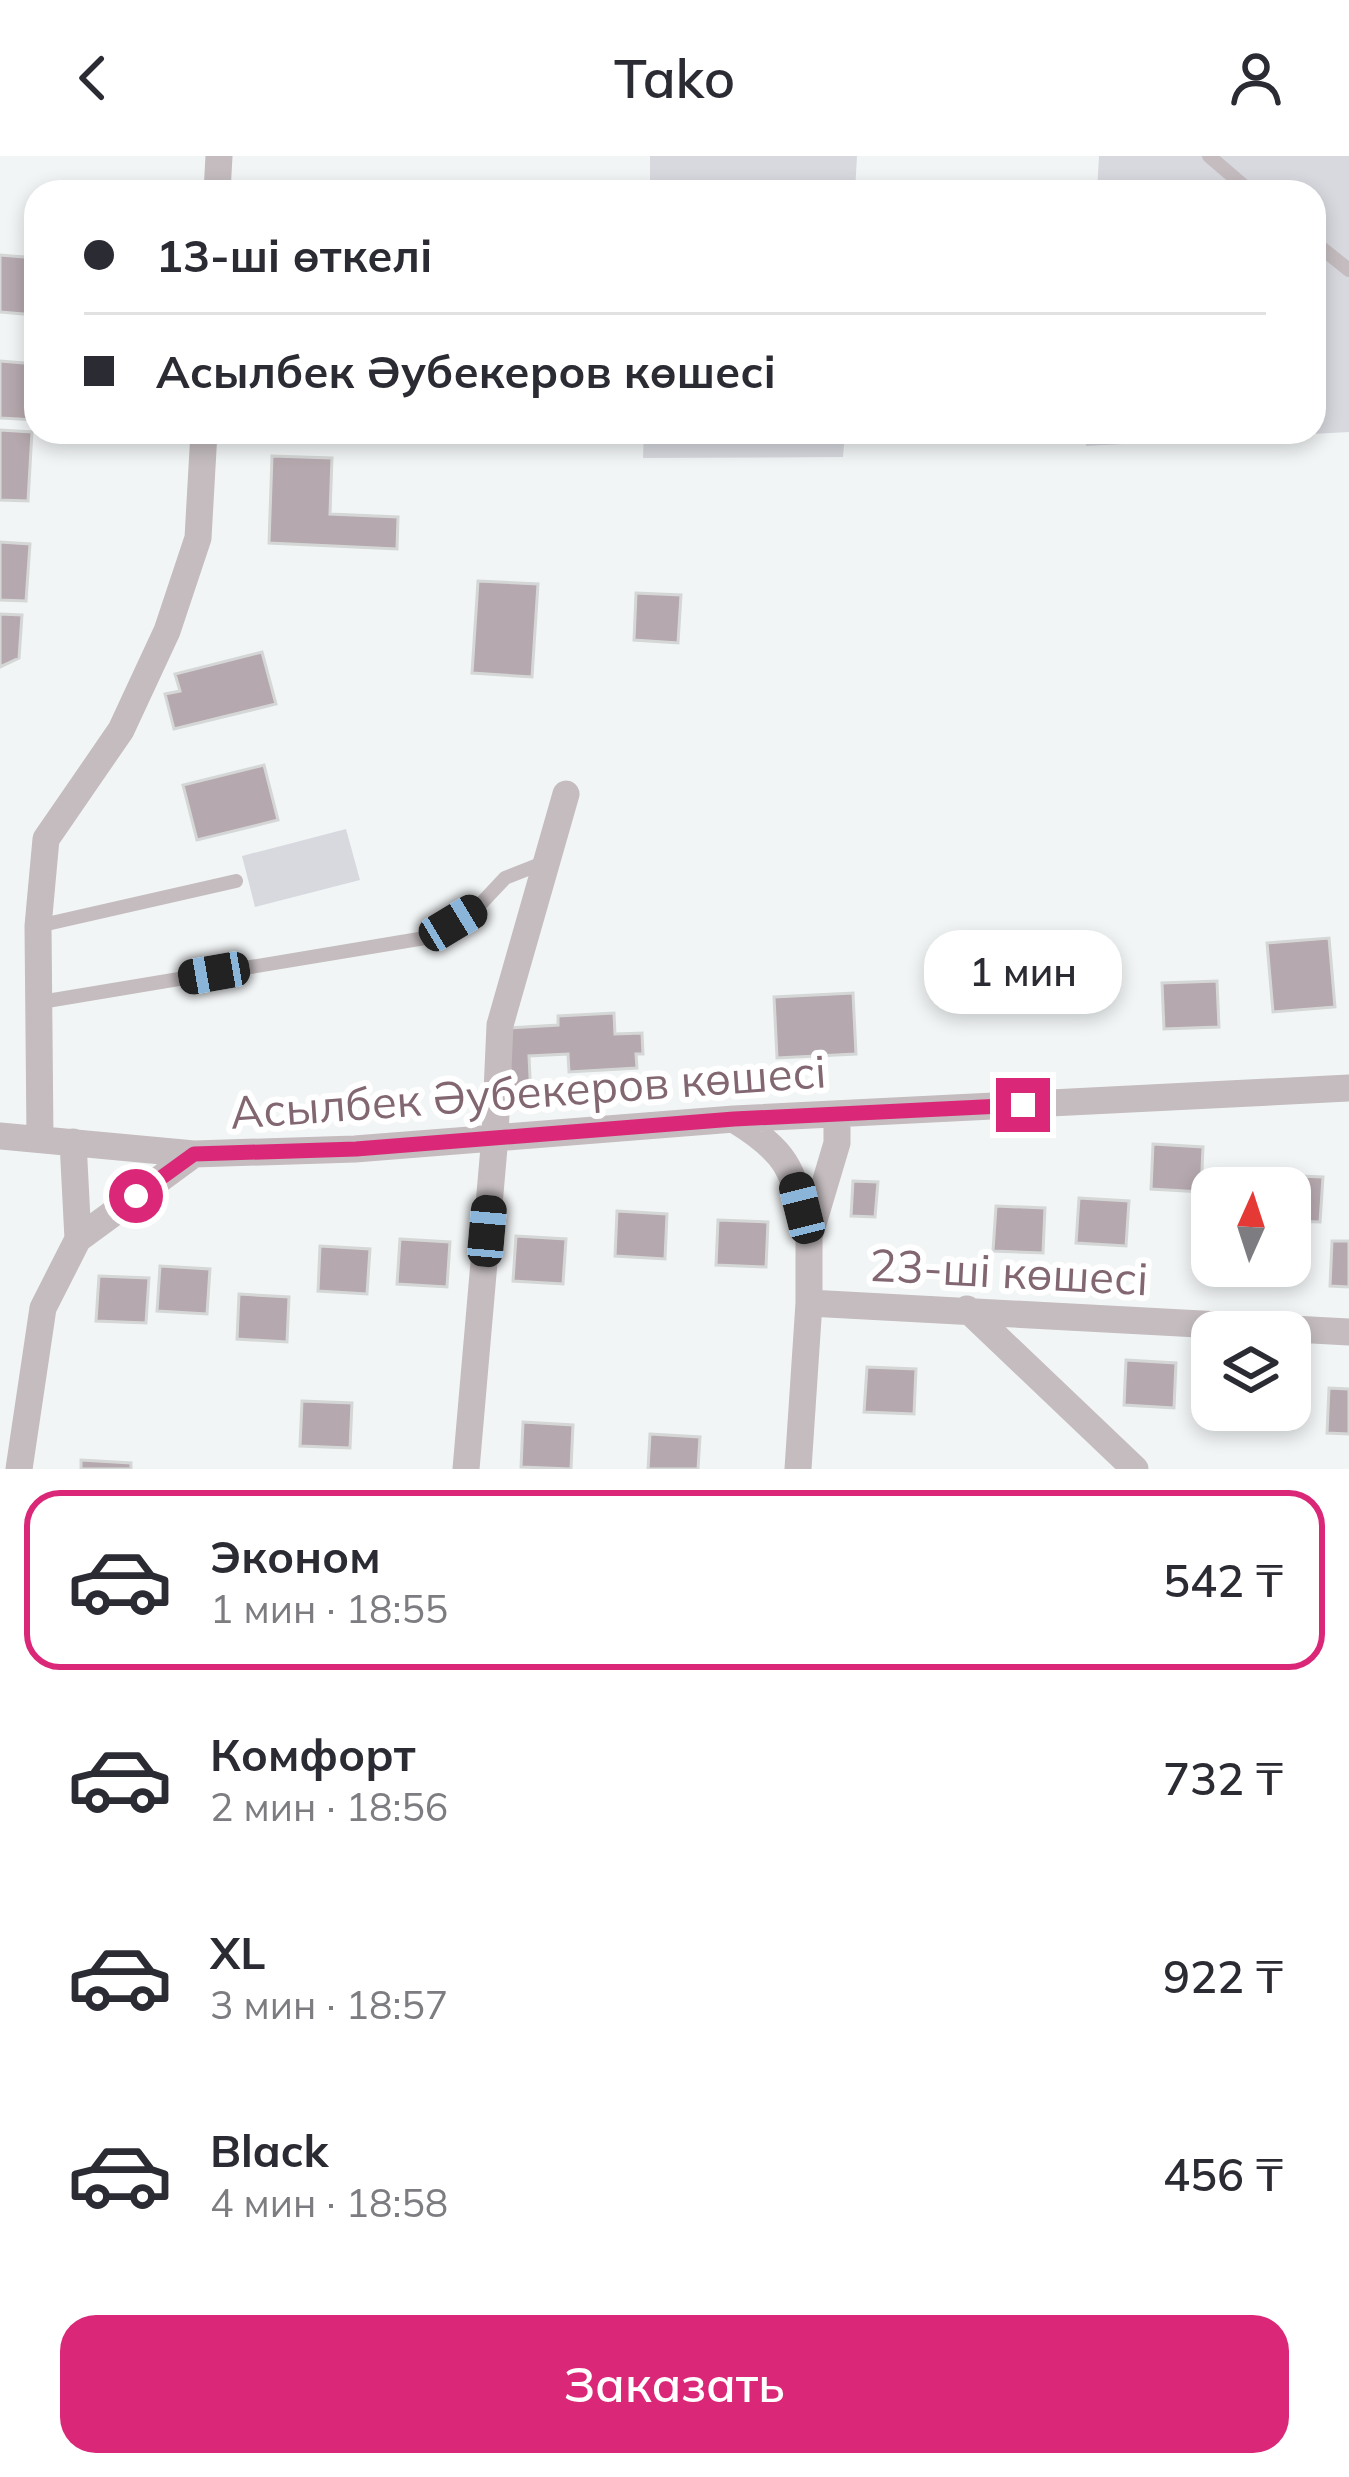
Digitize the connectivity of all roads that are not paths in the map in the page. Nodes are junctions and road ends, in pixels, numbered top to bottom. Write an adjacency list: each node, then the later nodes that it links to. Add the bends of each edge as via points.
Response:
1 (1209, 156): 2 (lane)
2 (1237, 180)
3 (203, 444): 7 (street, via 198,538 167,631 121,730 46,838)
4 (566, 794): 5 (street)
5 (548, 861): 8 (lane, via 505,878 475,910 431,937); 13 (street, via 500,1025)
6 (236, 881): 7 (lane)
7 (38, 926): 8 (street)
8 (41, 1002): 14 (street)
9 (1349, 1088): 10 (street, Асылбек Әубекеров көшесі)
10 (837, 1114): 11 (street, Асылбек Әубекеров көшесі); 17 (street, via 837,1143)
11 (734, 1119): 13 (street, Асылбек Әубекеров көшесі); 17 (street, via 773,1143 794,1180)
12 (0, 1136): 14 (street, Асылбек Әубекеров көшесі)
13 (495, 1136): 16 (street, Асылбек Әубекеров көшесі); 23 (street)
14 (40, 1138): 15 (street, Асылбек Әубекеров көшесі)
15 (73, 1142): 16 (street, Асылбек Әубекеров көшесі); 18 (street)
16 (194, 1154): 18 (street)
17 (809, 1237): 19 (street)
18 (78, 1239): 22 (street, via 43,1307)
19 (809, 1303): 20 (street, 23-ші көшесі); 24 (street)
20 (967, 1309): 21 (street, 23-ші көшесі); 25 (street)
21 (1349, 1332)
22 (20, 1469)
23 (466, 1469)
24 (798, 1469)
25 (1135, 1469)

